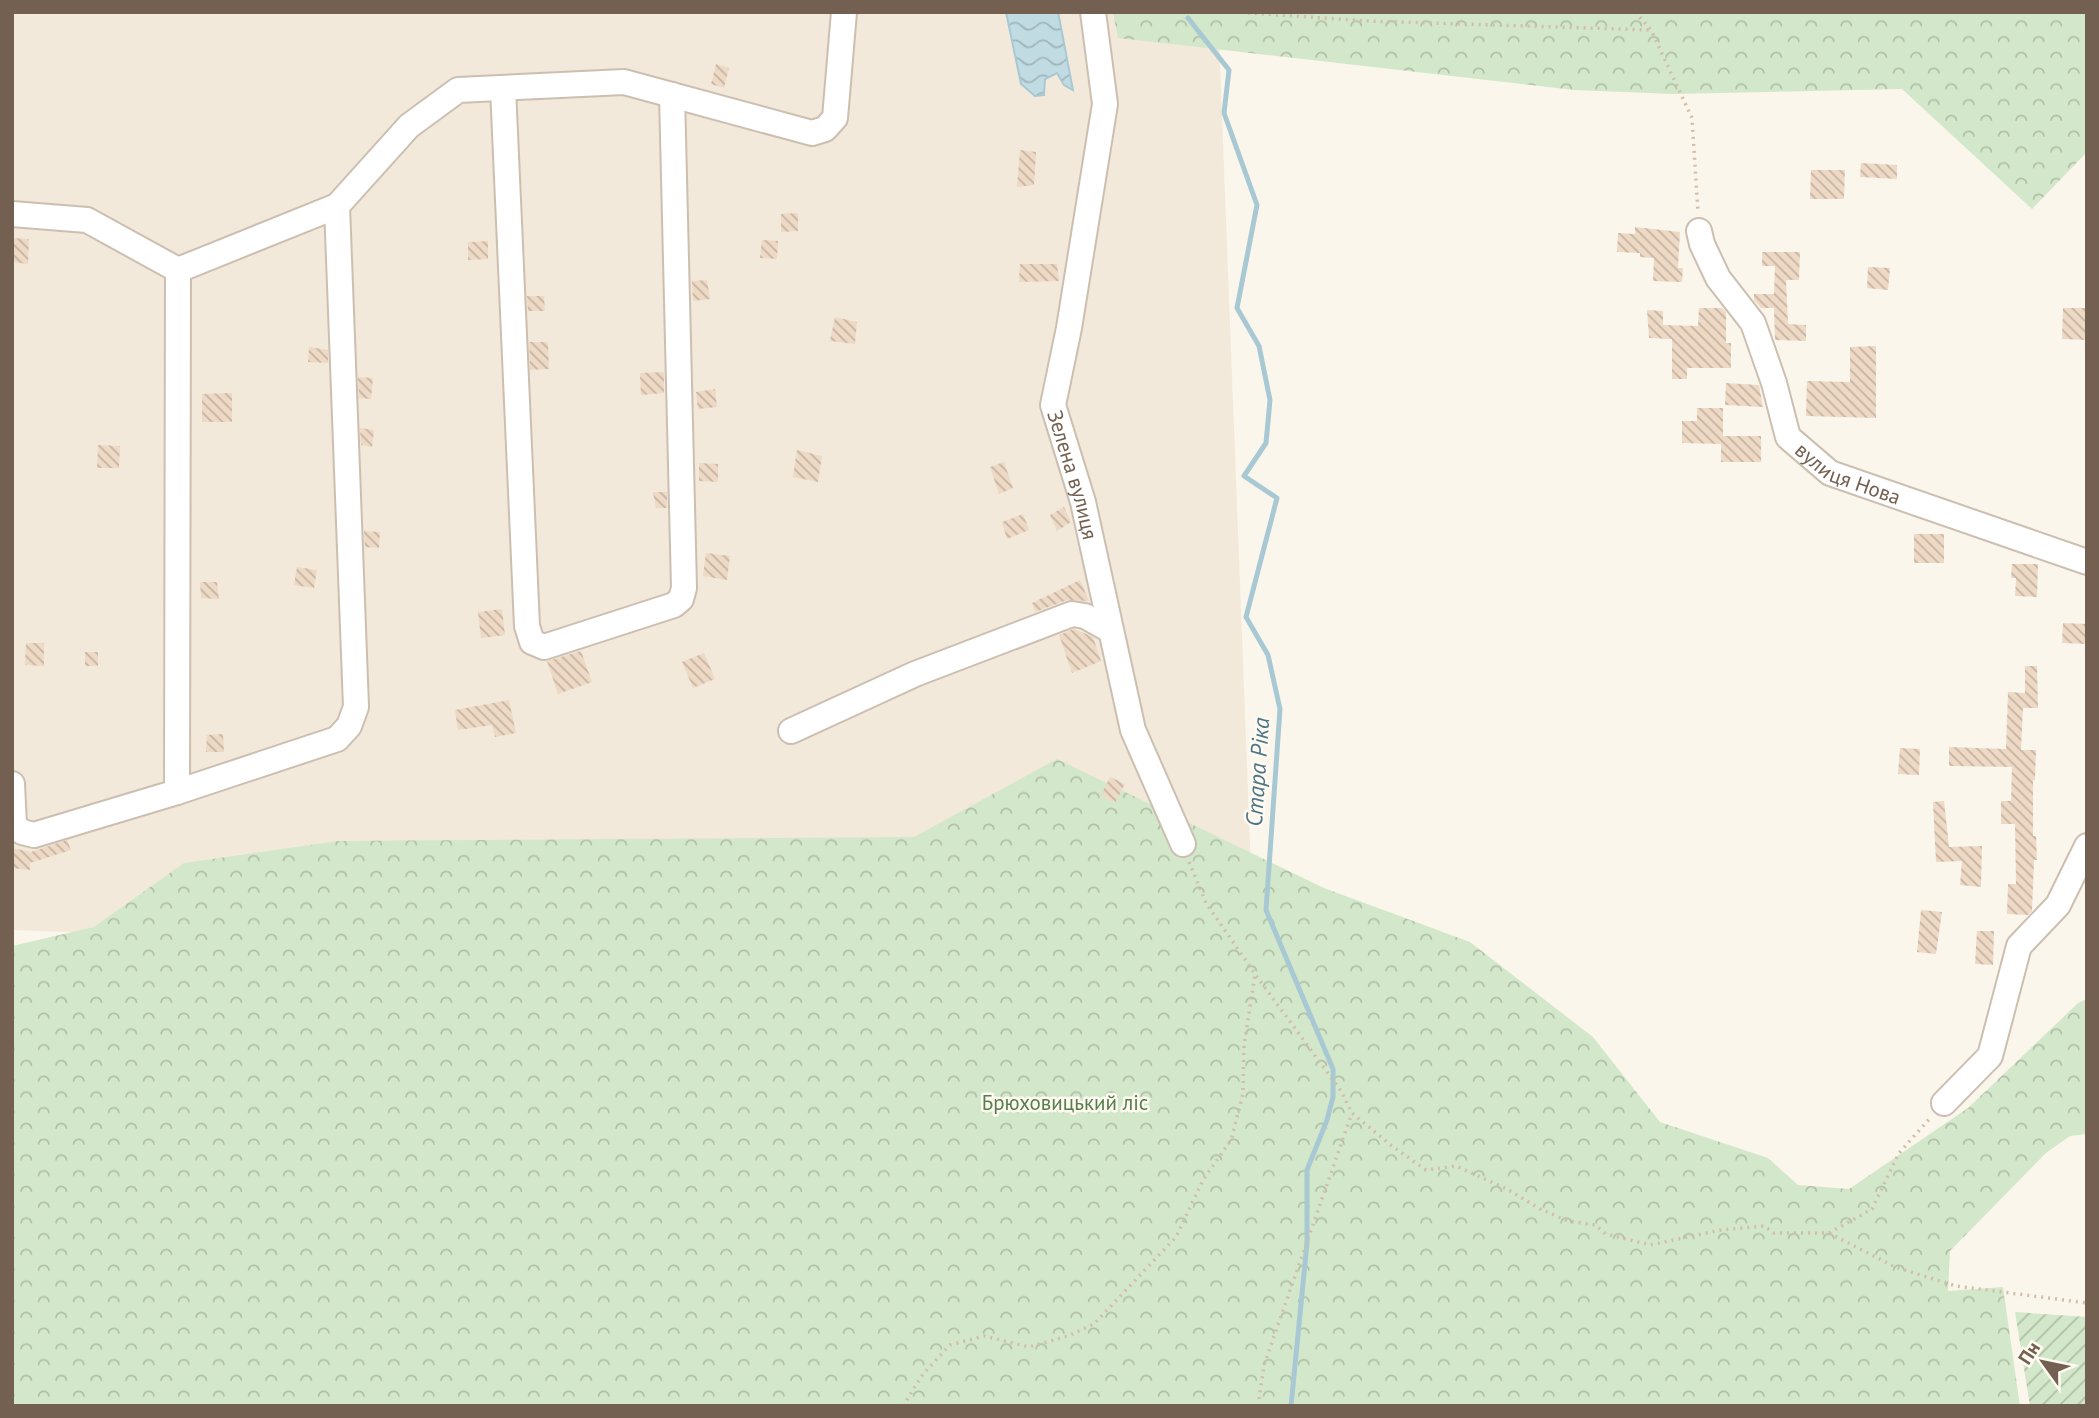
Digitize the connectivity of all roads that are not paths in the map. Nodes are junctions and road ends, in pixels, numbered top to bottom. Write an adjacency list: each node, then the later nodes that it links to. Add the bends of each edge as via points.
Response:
1 (844, 12): 4 (street, via 835,118 825,129 812,133)
2 (1093, 12): 10 (street, Зелена вулиця, via 1105,104 1053,405 1083,502)
3 (503, 88): 4 (street, via 624,82); 4 (street, via 527,626 533,642 544,647 674,606 684,588); 5 (street, via 458,90 409,126)
4 (673, 95)
5 (337, 206): 8 (street); 13 (street, via 356,708 337,739)
6 (12, 214): 8 (street, via 87,220)
7 (1699, 232): 9 (street, вулиця Нова, via 1718,278 1753,323 1788,437 1830,473)
8 (178, 270): 13 (street)
9 (2087, 562)
10 (1110, 630): 11 (street, via 1072,614 915,674); 14 (street, Зелена вулиця, via 1133,730)
11 (791, 731)
12 (12, 783): 13 (street, via 14,825 34,835)
13 (177, 792)
14 (1183, 844)
15 (2087, 846): 16 (street, via 2058,905 2019,946 1990,1056)
16 (1944, 1103)

